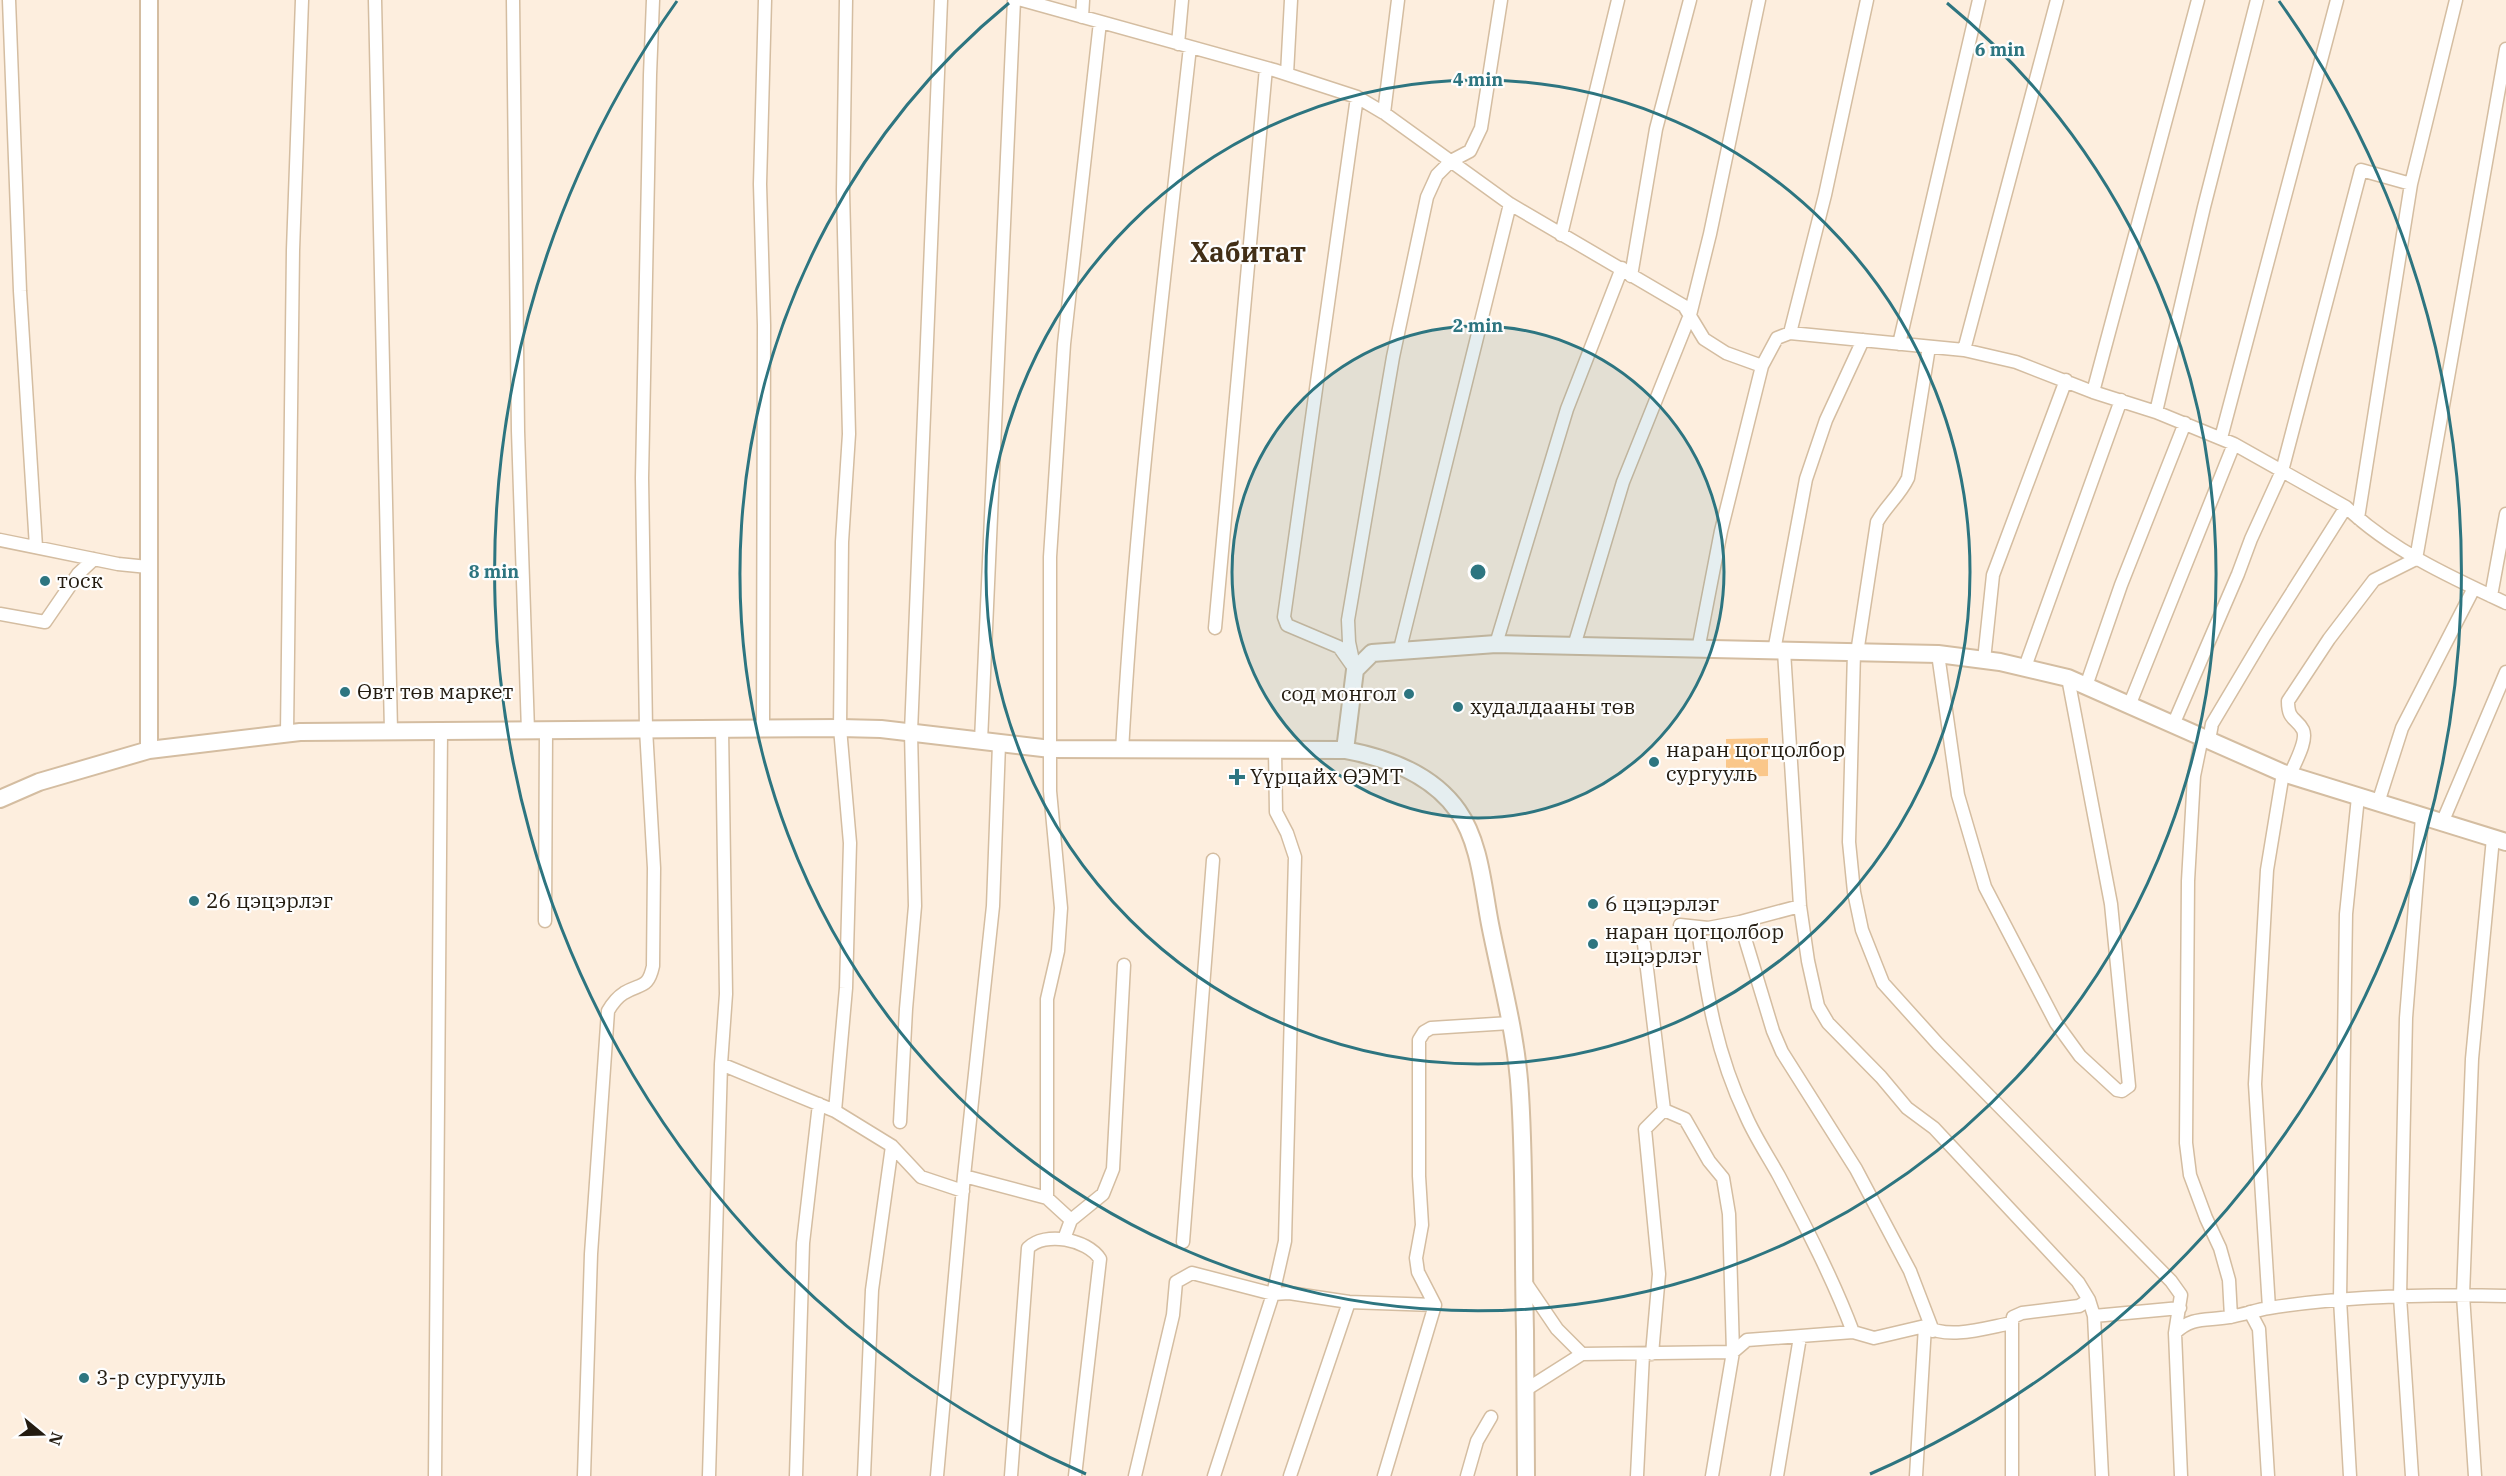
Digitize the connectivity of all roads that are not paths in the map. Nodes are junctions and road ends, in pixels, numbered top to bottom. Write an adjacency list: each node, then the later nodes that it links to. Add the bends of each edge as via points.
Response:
1 (9, 0): 59 (street)
2 (148, 0): 62 (main road)
3 (302, 0): 92 (street, via 292,250)
4 (375, 0): 88 (street)
5 (513, 0): 89 (street, via 518,431)
6 (653, 0): 85 (street, via 642,478)
7 (765, 0): 83 (street, via 760,184 764,325)
8 (846, 0): 84 (street, via 843,191 849,434 842,542)
9 (941, 0): 91 (street)
10 (1014, 0): 94 (street)
11 (1022, 0): 27 (street)
12 (1083, 0): 27 (street)
13 (1182, 0): 29 (street)
14 (1291, 0): 32 (street)
15 (1398, 0): 34 (street)
16 (1501, 0): 35 (street, via 1481,128 1470,151)
17 (1618, 0): 38 (street)
18 (1690, 0): 39 (street, via 1656,129)
19 (1759, 0): 40 (street)
20 (1867, 0): 41 (street, via 1825,195)
21 (1979, 0): 43 (street)
22 (2057, 0): 45 (street)
23 (2198, 0): 48 (street)
24 (2257, 0): 50 (street)
25 (2337, 0): 52 (street)
26 (2456, 0): 36 (street)
27 (1082, 17): 28 (street)
28 (1100, 22): 29 (street); 96 (street, via 1064,344 1050,557)
29 (1184, 45): 31 (street); 100 (street)
30 (2506, 49): 61 (street)
31 (1266, 68): 32 (street); 67 (street)
32 (1287, 74): 33 (street)
33 (1357, 98): 34 (street); 77 (street, via 1284,617 1287,625 1339,647)
34 (1384, 113): 35 (street)
35 (1451, 161): 37 (street); 77 (street, via 1437,174 1426,197 1393,357 1348,620)
36 (2411, 184): 54 (street, via 2361,170); 57 (street)
37 (1510, 204): 38 (street); 70 (street)
38 (1561, 235): 39 (street)
39 (1626, 272): 40 (street, via 1684,306); 68 (street, via 1567,409)
40 (1690, 315): 46 (street, via 1704,339 1726,354); 69 (street, via 1623,482)
41 (1790, 333): 42 (street); 46 (street, via 1777,338)
42 (1863, 340): 43 (street); 72 (street, via 1826,420 1806,480)
43 (1899, 344): 44 (street)
44 (1929, 347): 45 (street); 73 (street, via 1908,478 1901,494 1877,522)
45 (1964, 350): 47 (street)
46 (1762, 366): 71 (street, via 1721,531)
47 (2066, 380): 48 (street); 75 (street, via 1993,575)
48 (2093, 392): 49 (street)
49 (2121, 400): 50 (street); 76 (street)
50 (2156, 412): 51 (street)
51 (2185, 423): 52 (street); 80 (street)
52 (2221, 438): 53 (street)
53 (2234, 444): 54 (street); 81 (street)
54 (2282, 471): 55 (street); 82 (street)
55 (2346, 507): 57 (street); 93 (street)
56 (2506, 514): 64 (street)
57 (2358, 518): 61 (street)
58 (0, 540): 59 (street)
59 (36, 547): 60 (street)
60 (94, 559): 62 (street); 66 (street, via 78,574 45,622)
61 (2416, 559): 63 (street); 101 (street, via 2374,580 2288,701 2288,711 2305,737)
62 (148, 567): 97 (main road)
63 (2474, 588): 64 (street); 104 (street, via 2403,728)
64 (2491, 596): 65 (street)
65 (2506, 603)
66 (0, 614)
67 (1215, 628)
68 (1496, 644): 69 (main road); 70 (main road)
69 (1574, 646): 71 (main road)
70 (1400, 649): 77 (main road, via 1372,653)
71 (1698, 650): 72 (main road)
72 (1779, 651): 73 (main road); 109 (street)
73 (1856, 652): 74 (main road); 138 (street, via 1849,842 1863,930 1883,983 2172,1281 2181,1295)
74 (1938, 654): 75 (main road); 79 (street, via 1959,795 1985,887 2056,1023 2080,1056 2117,1090 2122,1090 2129,1086 2111,904)
75 (1983, 660): 76 (main road)
76 (2025, 667): 79 (main road)
77 (1355, 670): 99 (main road)
78 (2506, 672): 106 (street)
79 (2068, 678): 80 (main road)
80 (2086, 686): 81 (main road)
81 (2129, 706): 82 (main road)
82 (2173, 725): 93 (main road)
83 (763, 728): 84 (main road); 86 (main road)
84 (840, 728): 91 (main road); 120 (street, via 850,843 846,988)
85 (646, 729): 86 (main road); 90 (main road); 154 (street, via 654,868 653,966 643,986 615,1000 608,1011 591,1254)
86 (722, 729): 117 (street, via 726,994)
87 (441, 730): 88 (main road); 89 (main road); 153 (street)
88 (391, 731): 92 (main road)
89 (528, 731): 90 (main road)
90 (546, 731): 110 (street)
91 (911, 732): 94 (main road); 121 (street, via 915,906)
92 (287, 733): 97 (main road)
93 (2205, 739): 101 (main road); 142 (street, via 2194,776 2188,881 2186,1143 2190,1175 2229,1280)
94 (981, 741): 95 (main road)
95 (999, 744): 96 (main road); 123 (street, via 993,906)
96 (1051, 749): 100 (main road); 125 (street, via 1050,791 1061,908 1058,951 1047,999)
97 (149, 750): 103 (main road, via 39,782)
98 (1275, 750): 99 (main road); 100 (main road); 130 (street, via 1276,812 1295,857 1285,1241)
99 (1345, 750): 116 (main road, via 1395,764 1426,779 1459,812 1477,861)
100 (1122, 751)
101 (2287, 774): 102 (main road); 139 (street, via 2266,870 2254,1084)
102 (2358, 796): 104 (main road); 134 (street, via 2346,914)
103 (0, 799)
104 (2378, 803): 105 (main road)
105 (2422, 817): 106 (main road); 133 (street, via 2406,1018)
106 (2442, 823): 107 (main road)
107 (2499, 840): 131 (street, via 2472,1059)
108 (1213, 860): 128 (street)
109 (1800, 906): 111 (street); 135 (street, via 1818,1006 1828,1023 1907,1108 1935,1128 1975,1170 2078,1282)
110 (545, 921)
111 (1740, 922): 113 (street); 144 (street, via 1782,1052 1856,1169 1910,1271)
112 (1680, 925): 113 (street)
113 (1698, 928): 145 (street, via 1707,997 1719,1047 1746,1117 1803,1224)
114 (1644, 944): 119 (street)
115 (1124, 965): 126 (street, via 1113,1169 1103,1194)
116 (1510, 1023): 129 (main road, via 1520,1092); 137 (street, via 1431,1028 1419,1040 1422,1225 1416,1258 1418,1272)
117 (721, 1064): 118 (street); 155 (street)
118 (819, 1104): 120 (street); 156 (street, via 803,1243)
119 (1664, 1110): 148 (street, via 1685,1119 1723,1178 1729,1214); 150 (street, via 1645,1129 1659,1274)
120 (835, 1111): 122 (street)
121 (900, 1122)
122 (892, 1146): 124 (street, via 921,1177); 157 (street, via 872,1290)
123 (964, 1176): 124 (street); 125 (street)
124 (963, 1191): 158 (street)
125 (1047, 1198): 126 (street)
126 (1071, 1220): 127 (street)
127 (1064, 1239): 159 (street, via 1039,1240 1028,1248); 160 (street, via 1091,1250 1100,1259)
128 (1183, 1242)
129 (1525, 1282): 149 (street, via 1557,1329); 151 (main road)
130 (1273, 1294): 136 (street); 161 (street, via 1192,1274 1176,1282 1173,1315); 162 (street)
131 (2463, 1295): 132 (street); 133 (street); 177 (street)
132 (2506, 1296)
133 (2400, 1297): 134 (street); 176 (street)
134 (2340, 1299): 139 (street); 175 (street)
135 (2089, 1300): 141 (street); 143 (street, via 2079,1306 2022,1313 2013,1317)
136 (1349, 1302): 137 (street); 163 (street)
137 (1434, 1305): 164 (street)
138 (2180, 1308): 141 (street); 146 (street)
139 (2269, 1308): 140 (street)
140 (2250, 1312): 142 (street); 174 (street, via 2259,1329)
141 (2094, 1316): 172 (street)
142 (2231, 1317): 146 (street, via 2184,1323)
143 (2012, 1323): 144 (street, via 1967,1331); 171 (street)
144 (1929, 1328): 145 (street, via 1874,1338); 170 (street)
145 (1853, 1332): 147 (street)
146 (2175, 1333): 173 (street)
147 (1800, 1337): 148 (street, via 1748,1340); 169 (street)
148 (1733, 1352): 150 (street); 168 (street)
149 (1582, 1354): 150 (street); 151 (street)
150 (1647, 1354): 167 (street)
151 (1527, 1389): 166 (main road)
152 (1491, 1417): 165 (street, via 1477,1441)
153 (435, 1476)
154 (584, 1476)
155 (709, 1476)
156 (796, 1476)
157 (864, 1476)
158 (937, 1476)
159 (1011, 1476)
160 (1075, 1476)
161 (1135, 1476)
162 (1214, 1476)
163 (1290, 1476)
164 (1384, 1476)
165 (1467, 1476)
166 (1526, 1476)
167 (1636, 1476)
168 (1712, 1476)
169 (1777, 1476)
170 (1916, 1476)
171 (2012, 1476)
172 (2102, 1476)
173 (2181, 1476)
174 (2268, 1476)
175 (2350, 1476)
176 (2412, 1476)
177 (2475, 1476)

